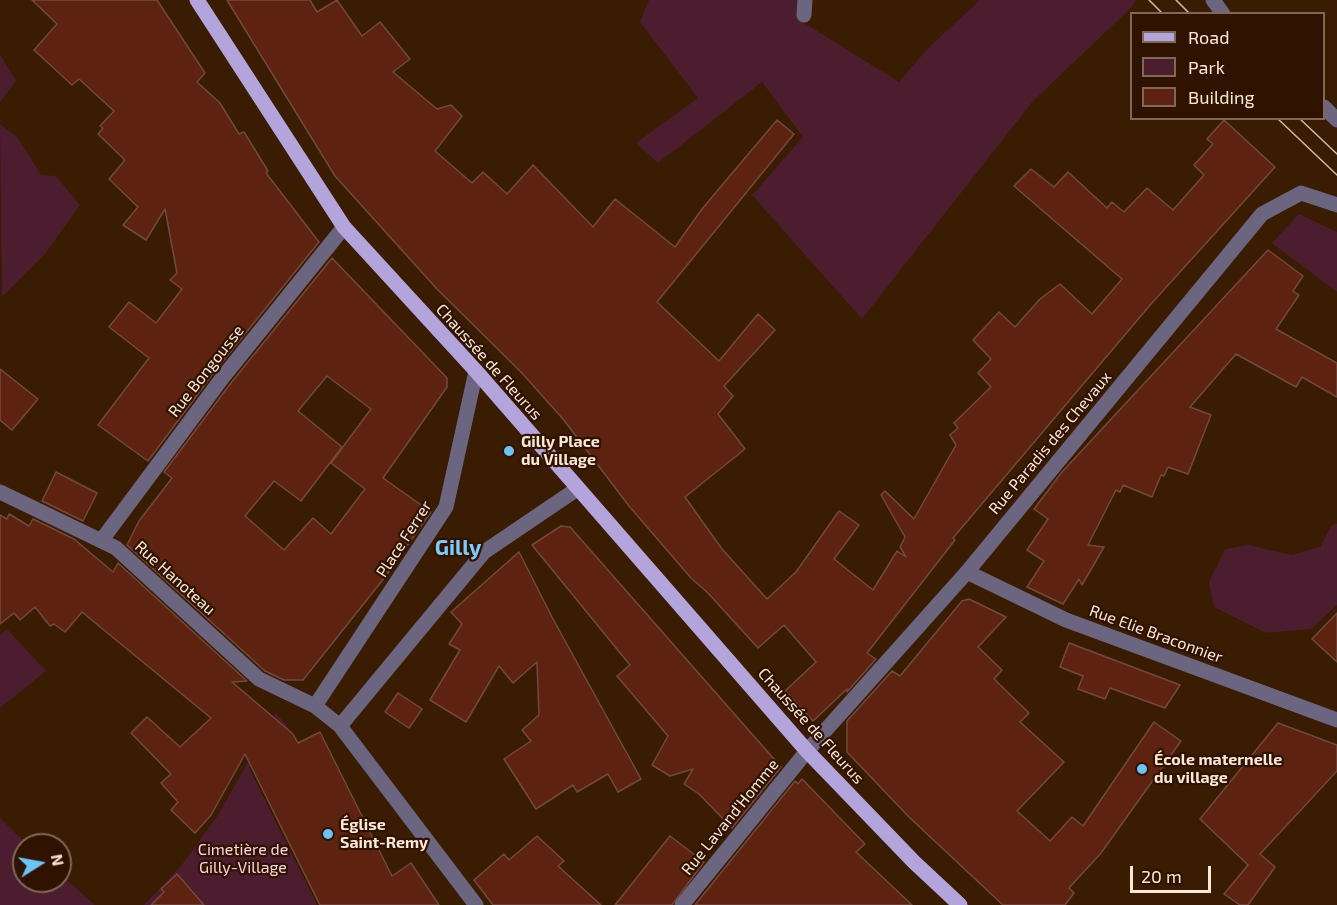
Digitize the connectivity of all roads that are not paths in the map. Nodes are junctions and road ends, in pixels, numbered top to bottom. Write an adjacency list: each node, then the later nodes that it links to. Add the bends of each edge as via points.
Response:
1 (197, 0): 5 (main road, Chaussée de Fleurus)
2 (1325, 109): 3 (street)
3 (1337, 120)
4 (1337, 205): 10 (street, Rue Paradis des Chevaux, via 1301,193 1262,214)
5 (344, 227): 6 (main road, Chaussée de Fleurus); 9 (street, Rue Bongousse, via 223,377)
6 (476, 371): 7 (main road, Chaussée de Fleurus); 11 (street, Place Ferrer, via 446,507)
7 (577, 489): 13 (street, via 484,552); 14 (main road, Chaussée de Fleurus)
8 (0, 492): 9 (street, Rue Hanoteau)
9 (101, 541): 11 (street, Rue Hanoteau, via 116,548 259,679)
10 (967, 572): 12 (street, Rue Elie Braconnier, via 1066,620); 14 (street, Rue Paradis des Chevaux)
11 (315, 706): 13 (street, Rue Hanoteau)
12 (1337, 720)
13 (340, 726): 15 (street, Rue Hanoteau)
14 (807, 751): 16 (street, Rue Lavand'Homme); 17 (main road, Chaussée de Fleurus)
15 (476, 905)
16 (682, 905)
17 (960, 905)

